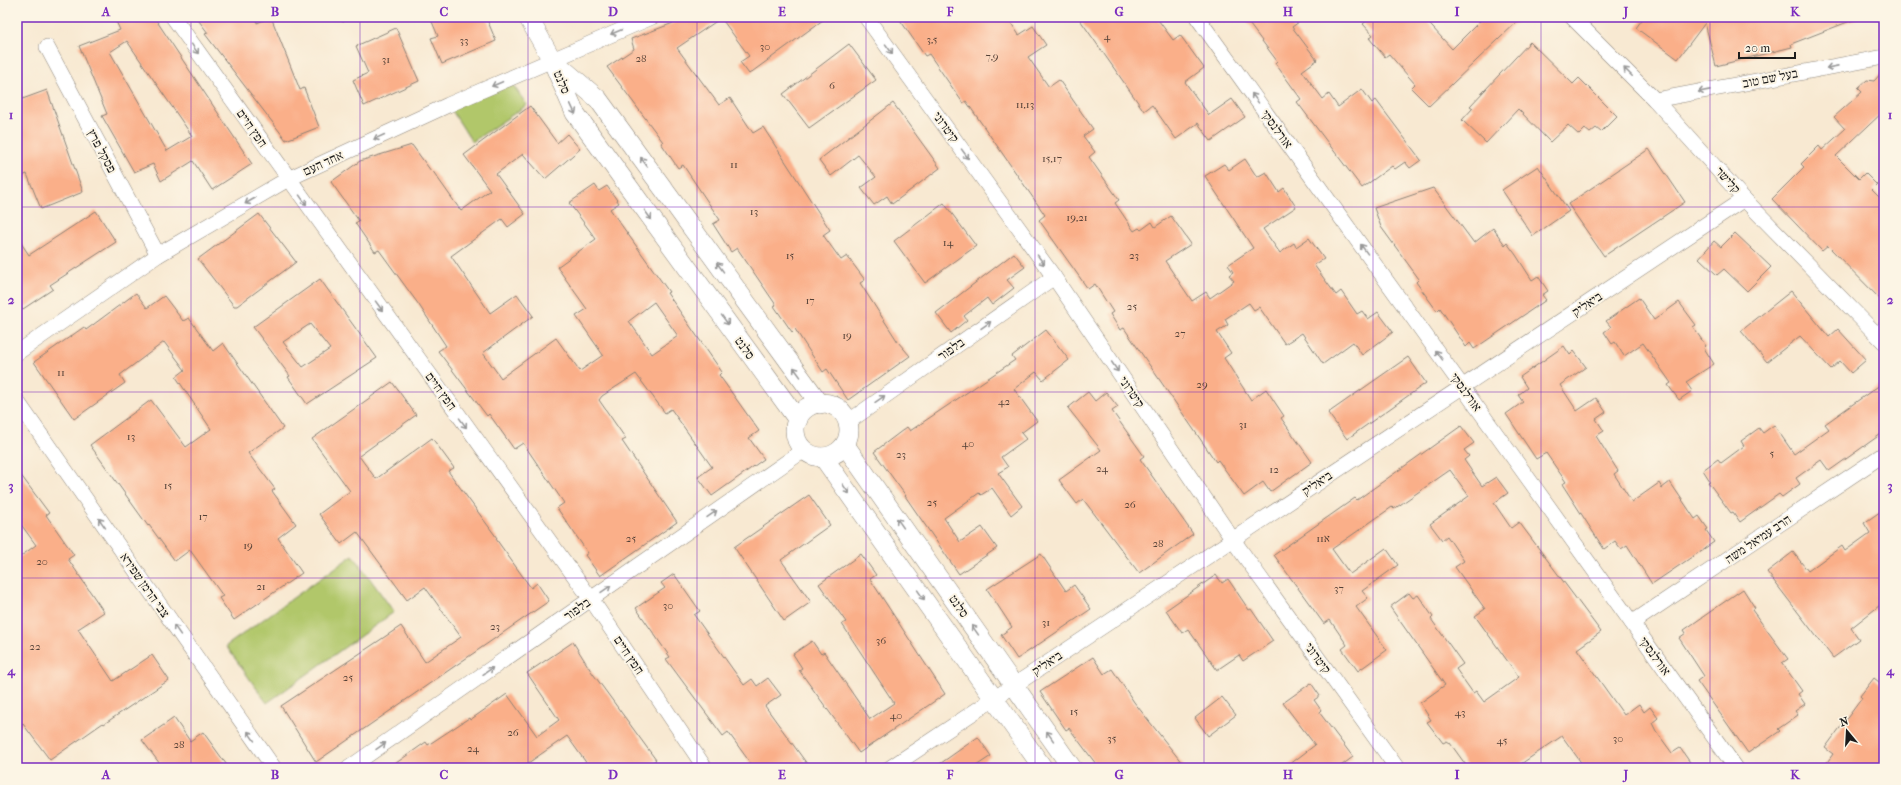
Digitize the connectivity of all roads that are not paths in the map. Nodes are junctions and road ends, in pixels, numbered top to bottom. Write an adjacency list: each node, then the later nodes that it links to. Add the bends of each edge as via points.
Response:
1 (173, 17): 11 (street, חפץ חיים, one-way to 11)
2 (528, 17): 9 (street)
3 (652, 17): 9 (street, אחד העם, one-way to 9)
4 (866, 17): 14 (street, קיטרוני, one-way to 14)
5 (1197, 17): 17 (street, אורלנסקי, one-way to 5)
6 (1572, 17): 10 (street, קלישר, one-way to 6)
7 (47, 47): 13 (street, פסקל פרץ)
8 (1884, 57): 10 (street, בעל שם טוב, one-way to 10)
9 (552, 60): 11 (street, אחד העם, one-way to 11); 19 (street, סלנט, one-way to 9, via 598,99); 20 (street, סלנט, one-way to 20, via 575,113)
10 (1656, 100): 12 (street, קלישר)
11 (288, 179): 13 (street, אחד העם, one-way to 13); 27 (street, חפץ חיים, one-way to 27)
12 (1744, 199): 15 (street, קלישר); 17 (street, ביאליק)
13 (158, 255): 16 (street, אחד העם)
14 (1054, 277): 21 (street, בלפור, one-way to 14); 26 (street, קיטרוני, one-way to 26)
15 (1881, 334)
16 (17, 353)
17 (1462, 387): 26 (street, ביאליק); 28 (street, אורלנסקי)
18 (17, 401): 31 (street, צבי הרמן שפירא, one-way to 18)
19 (820, 404): 20 (street, via 806,409); 21 (street, via 829,404 837,408)
20 (798, 420): 23 (street, via 796,436)
21 (848, 422): 22 (street, via 849,430)
22 (845, 445): 25 (street, via 839,451); 29 (street, סלנט, one-way to 22)
23 (804, 450): 25 (street, via 816,457); 27 (street, בלפור, one-way to 23)
24 (1884, 454): 28 (street, הרב עמיאל משה)
25 (823, 457): 30 (street, סלנט, one-way to 30)
26 (1233, 540): 29 (street, ביאליק); 37 (street, קיטרוני)
27 (591, 599): 32 (street, בלפור, one-way to 27); 33 (street, חפץ חיים)
28 (1632, 623): 38 (street, אורלנסקי)
29 (1014, 685): 30 (street, ביאליק); 36 (street, סלנט, one-way to 29)
30 (994, 699): 34 (street, ביאליק); 35 (street, סלנט)
31 (274, 768)
32 (349, 768)
33 (705, 768)
34 (890, 768)
35 (1043, 768)
36 (1072, 768)
37 (1397, 768)
38 (1736, 768)

